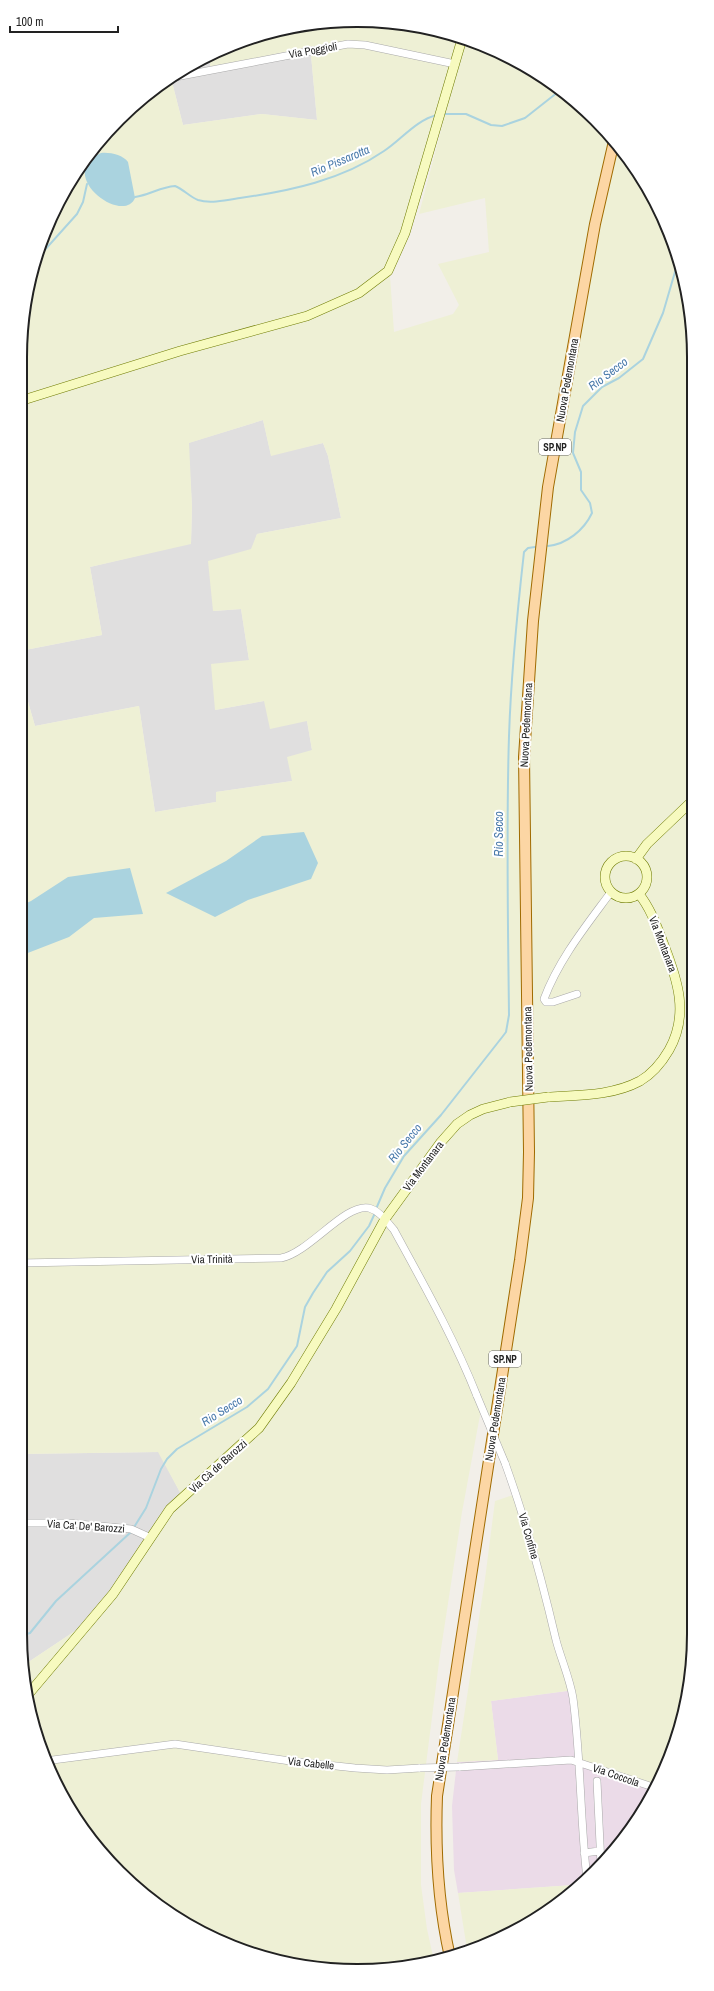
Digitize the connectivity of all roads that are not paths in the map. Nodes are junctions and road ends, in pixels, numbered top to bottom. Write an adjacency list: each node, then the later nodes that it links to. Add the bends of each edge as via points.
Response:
1 (461, 44): 2 (street)
2 (455, 64): 3 (street, Via Poggioli, via 365,45 348,44); 5 (street, via 405,233 388,271 359,293 306,316 180,351)
3 (186, 75)
4 (612, 148): 24 (main road, Nuova Pedemontana / SP.NP, via 595,224 548,486 533,621 524,757 528,1198 437,1796 438,1873)
5 (27, 399)
6 (687, 805): 7 (street, via 647,844)
7 (636, 859): 8 (street, via 616,858 607,868 605,881); 9 (street, via 641,863 646,876 646,882)
8 (611, 892): 9 (street, via 625,898); 10 (street, via 559,966 544,999 546,1002 553,1002)
9 (639, 894): 11 (street, Via Montanara, bridge, via 654,919 678,983 680,1017 674,1041 656,1068 641,1080 612,1091 510,1102 483,1108 470,1115 457,1124)
10 (577, 994)
11 (384, 1217): 12 (street, Via Trinità, via 371,1210 357,1209 299,1252 281,1258); 14 (street, Via Cà de Barozzi, via 324,1329 291,1383 259,1428 170,1509); 17 (street, Via Confine, bridge, via 394,1230 463,1360 523,1515 572,1696)
12 (27, 1263)
13 (27, 1523): 14 (street, Via Ca' De' Barozzi, via 68,1523 134,1530)
14 (151, 1538): 15 (street, Via Cà de Barozzi, via 113,1594)
15 (32, 1690)
16 (52, 1760): 17 (street, Via Cabelle, bridge, via 175,1744 290,1761 387,1770 567,1760)
17 (579, 1762): 19 (street, Via Coccola); 21 (street, Via Confine)
18 (597, 1781): 20 (street)
19 (650, 1786)
20 (599, 1851): 21 (street); 22 (street)
21 (584, 1853): 23 (street, Via Confine)
22 (600, 1857)
23 (586, 1871)
24 (449, 1951)

